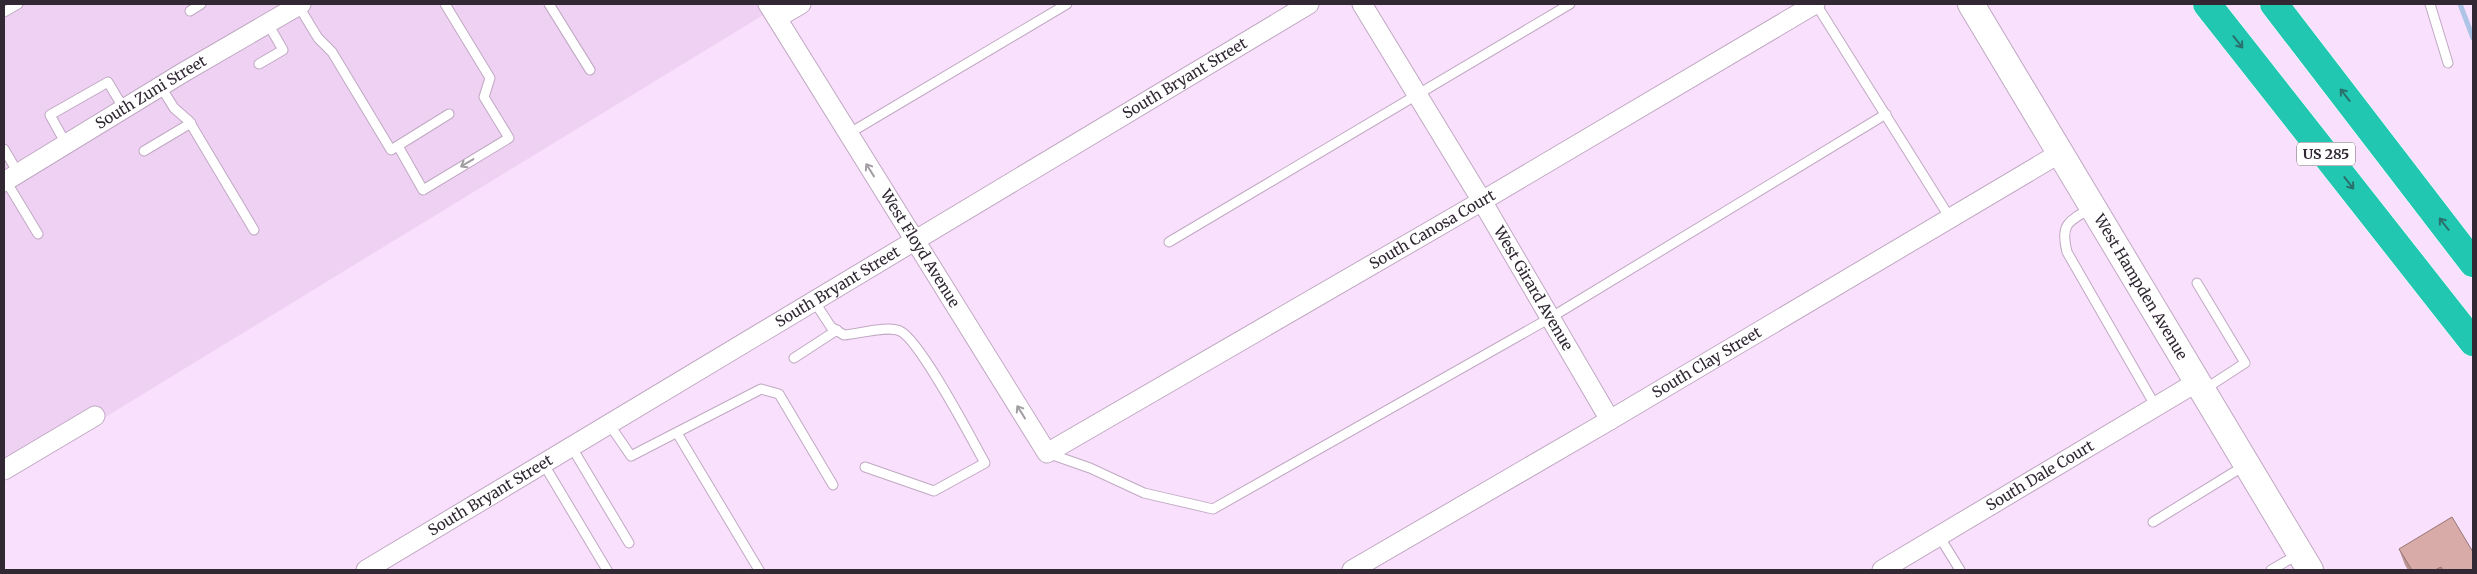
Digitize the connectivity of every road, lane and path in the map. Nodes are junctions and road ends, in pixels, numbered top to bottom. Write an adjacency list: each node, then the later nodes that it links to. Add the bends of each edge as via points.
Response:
1 (18, 4): 18 (lane)
2 (201, 4): 16 (lane)
3 (300, 4): 19 (street, South Zuni Street); 31 (lane, via 318,38 332,52 391,150)
4 (445, 4): 31 (lane, one-way to 31, via 490,78 484,97 509,138 423,190)
5 (549, 4): 22 (lane)
6 (801, 4): 17 (street)
7 (1067, 4): 29 (lane)
8 (1309, 4): 41 (street, South Bryant Street)
9 (1362, 4): 24 (street, West Girard Avenue)
10 (1570, 4): 24 (lane)
11 (1815, 4): 27 (lane); 36 (street, South Canosa Court)
12 (1972, 4): 34 (street, West Hampden Avenue)
13 (2208, 4): 46 (highway, US 285, one-way to 46)
14 (2274, 4): 43 (highway, US 285, one-way to 14)
15 (2430, 4): 20 (lane)
16 (190, 11)
17 (772, 11): 29 (street, West Floyd Avenue)
18 (4, 12)
19 (267, 22): 21 (lane, via 283,50); 23 (street, South Zuni Street)
20 (2448, 63)
21 (259, 64)
22 (590, 70)
23 (161, 87): 25 (street, South Zuni Street); 28 (lane, via 174,108)
24 (1417, 94): 36 (street, West Girard Avenue); 42 (lane)
25 (124, 109): 30 (street, South Zuni Street); 30 (lane, via 108,82 50,115)
26 (449, 114): 31 (lane)
27 (1886, 114): 38 (lane); 47 (lane)
28 (191, 123): 33 (lane); 39 (lane)
29 (848, 134): 41 (street, West Floyd Avenue, one-way to 29)
30 (66, 144): 35 (street, South Zuni Street)
31 (398, 146)
32 (4, 149): 35 (lane)
33 (144, 151)
34 (2060, 153): 37 (street, West Hampden Avenue); 38 (street, South Clay Street)
35 (9, 179): 40 (lane)
36 (1482, 201): 47 (street, West Girard Avenue); 59 (street, South Canosa Court)
37 (2093, 208): 52 (street, West Hampden Avenue); 53 (lane, via 2065,226 2067,252)
38 (1950, 218): 55 (street, South Clay Street)
39 (254, 230)
40 (38, 234)
41 (914, 241): 45 (street, South Bryant Street); 59 (street, West Floyd Avenue, one-way to 41)
42 (1169, 242)
43 (2473, 263)
44 (2197, 283): 52 (lane, via 2245,363)
45 (814, 301): 48 (lane, via 831,327); 56 (street, South Bryant Street)
46 (2444, 304): 49 (highway, US 285); 50 (highway)
47 (1550, 318): 55 (street, West Girard Avenue); 59 (lane, via 1213,509 1144,493 1090,468)
48 (837, 330): 51 (lane); 62 (lane, via 844,335 888,328 909,336 985,463 934,491)
49 (2473, 342)
50 (2473, 352)
51 (794, 358)
52 (2200, 386): 53 (street, South Dale Court); 61 (street, West Hampden Avenue)
53 (2156, 406): 66 (street, South Dale Court)
54 (95, 416): 63 (street)
55 (1610, 420): 72 (street, South Clay Street)
56 (608, 424): 57 (lane, via 631,456); 58 (street, South Bryant Street)
57 (677, 433): 64 (lane, via 761,389 779,394); 71 (lane)
58 (571, 446): 60 (street, South Bryant Street); 67 (lane)
59 (1047, 453)
60 (543, 463): 69 (street, South Bryant Street); 70 (lane)
61 (2247, 465): 65 (lane); 68 (street, West Hampden Avenue)
62 (865, 467)
63 (4, 470)
64 (833, 485)
65 (2153, 522)
66 (1940, 536): 73 (street, South Dale Court); 74 (lane)
67 (629, 543)
68 (2304, 562): 75 (lane)
69 (366, 570)
70 (607, 570)
71 (759, 570)
72 (1352, 570)
73 (1882, 570)
74 (1960, 570)
75 (2271, 570)

